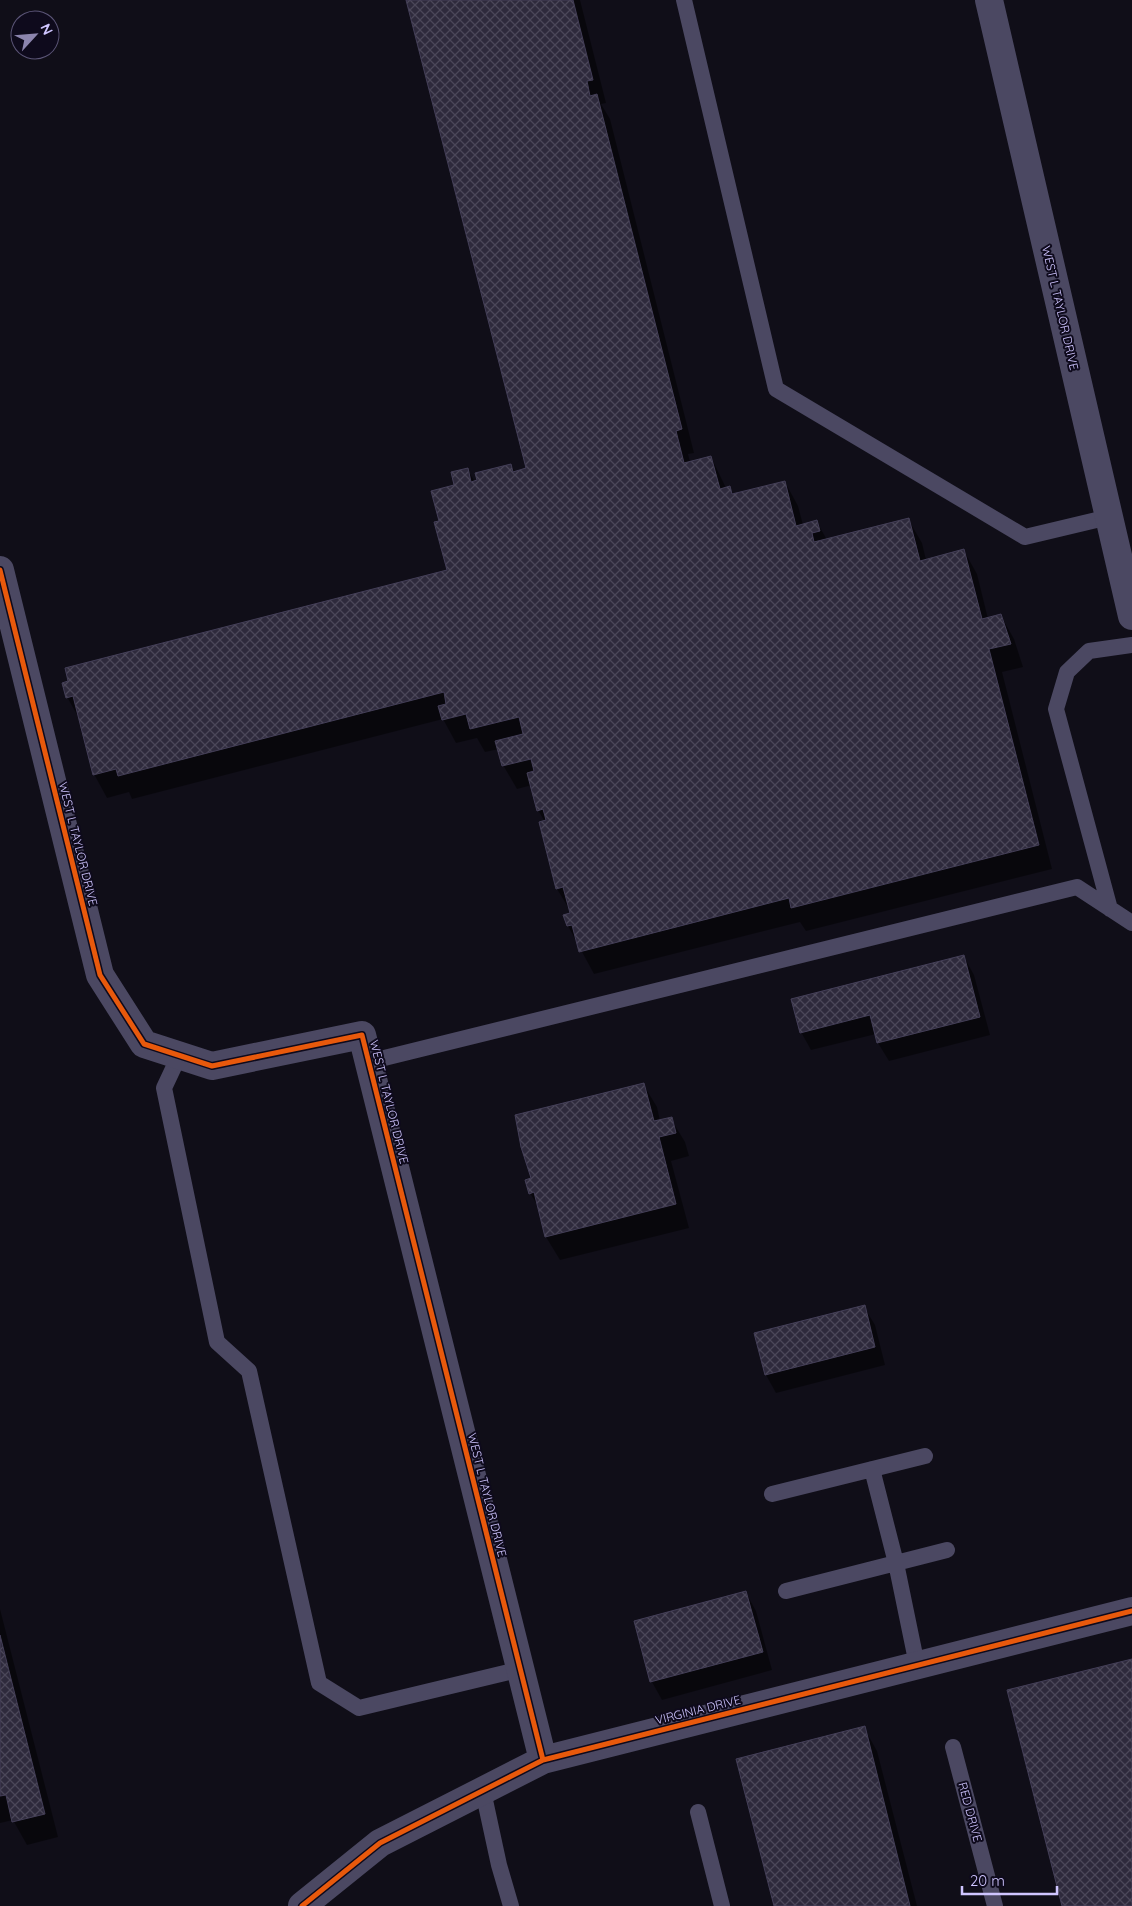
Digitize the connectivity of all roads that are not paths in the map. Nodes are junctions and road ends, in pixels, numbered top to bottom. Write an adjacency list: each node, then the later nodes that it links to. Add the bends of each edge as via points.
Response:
1 (684, 0): 3 (lane, via 776,389 1025,538)
2 (988, 0): 3 (street, WEST L TAYLOR DRIVE)
3 (1109, 517): 5 (street, WEST L TAYLOR DRIVE)
4 (0, 570): 9 (street, WEST L TAYLOR DRIVE, via 100,975 144,1044)
5 (1132, 616)
6 (1132, 645): 7 (lane, via 1089,651 1067,672 1056,709)
7 (1110, 909): 8 (lane); 10 (lane, via 1077,887)
8 (1132, 923)
9 (179, 1056): 10 (street, WEST L TAYLOR DRIVE, via 212,1066 362,1035); 19 (lane, via 164,1088 217,1342 249,1371 319,1683 359,1708)
10 (368, 1062): 19 (street, WEST L TAYLOR DRIVE)
11 (925, 1456): 12 (lane)
12 (872, 1469): 13 (lane); 15 (lane)
13 (772, 1494)
14 (947, 1550): 15 (lane)
15 (896, 1563): 16 (lane); 18 (lane)
16 (786, 1591)
17 (1132, 1610): 18 (street, VIRGINIA DRIVE)
18 (917, 1665): 21 (street, VIRGINIA DRIVE)
19 (520, 1669): 21 (street, WEST L TAYLOR DRIVE)
20 (953, 1747): 27 (lane, RED DRIVE)
21 (543, 1760): 22 (street, VIRGINIA DRIVE)
22 (482, 1791): 24 (street, VIRGINIA DRIVE, via 380,1843); 25 (lane, via 498,1865)
23 (698, 1812): 26 (lane)
24 (302, 1906)
25 (511, 1906)
26 (722, 1906)
27 (995, 1906)

